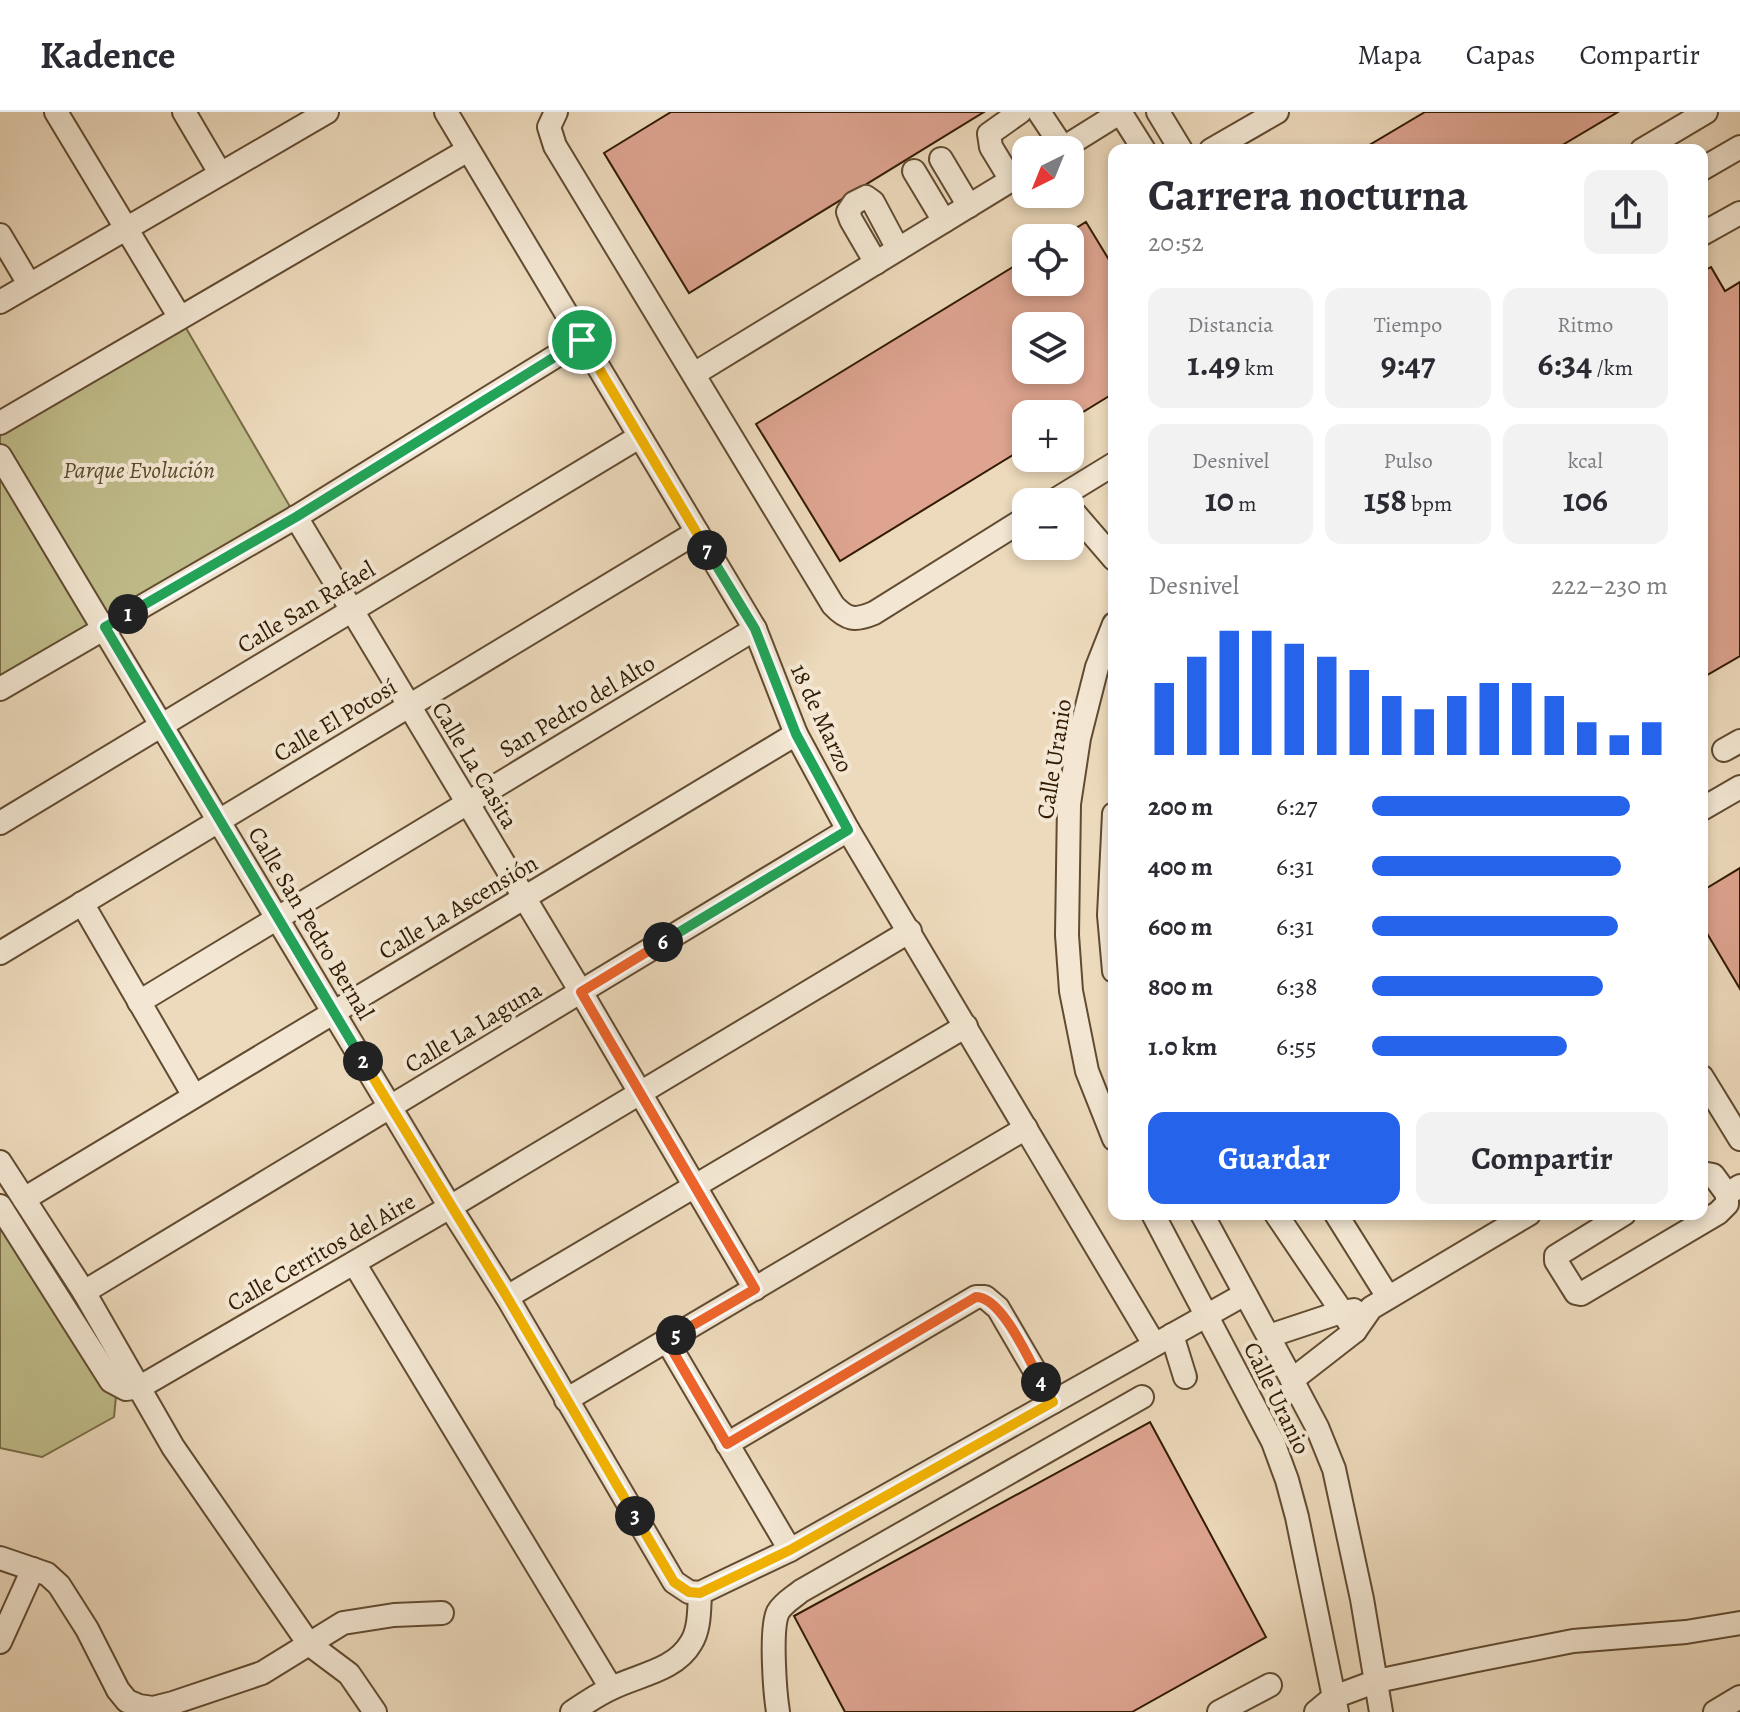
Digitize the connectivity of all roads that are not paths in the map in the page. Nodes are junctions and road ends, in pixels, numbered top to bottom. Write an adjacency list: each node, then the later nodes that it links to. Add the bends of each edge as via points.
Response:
1 (56, 112): 29 (street)
2 (184, 112): 24 (street)
3 (446, 112): 19 (street, 18 de Marzo)
4 (1020, 112): 22 (street, via 989,134 991,147)
5 (1039, 112): 12 (street)
6 (1120, 112): 13 (street); 14 (street)
7 (1158, 112): 15 (street)
8 (1277, 112): 16 (street)
9 (1706, 112): 17 (street)
10 (318, 114): 24 (street)
11 (552, 120): 38 (street, via 555,146)
12 (1053, 136)
13 (1082, 136)
14 (1140, 144)
15 (1177, 144)
16 (1221, 144)
17 (1652, 144)
18 (1740, 147): 21 (street)
19 (468, 150): 36 (street); 37 (street, 18 de Marzo)
20 (941, 159): 26 (street)
21 (1708, 166)
22 (1012, 169)
23 (914, 171): 28 (street)
24 (220, 173): 29 (street)
25 (1012, 179): 26 (street)
26 (969, 206): 28 (street)
27 (1740, 213): 30 (street)
28 (944, 221): 32 (street)
29 (126, 227): 34 (street); 36 (street)
30 (1708, 231)
31 (0, 235): 34 (street)
32 (898, 249): 33 (street); 33 (street, via 873,202 866,197 854,203 848,212)
33 (876, 263): 38 (street)
34 (29, 284): 35 (street)
35 (0, 302)
36 (179, 316): 39 (street)
37 (582, 340): 40 (street, 18 de Marzo); 44 (street)
38 (694, 374): 46 (street, via 833,605 850,619 874,613)
39 (0, 423)
40 (639, 437): 47 (street, 18 de Marzo); 49 (street, Calle San Rafael)
41 (0, 456): 50 (street, Calle San Pedro Bernal)
42 (1108, 468): 43 (street)
43 (1081, 488)
44 (296, 517): 49 (street, Calle La Casita); 50 (street)
45 (1084, 526): 48 (street)
46 (1012, 527)
47 (697, 532): 51 (street, 18 de Marzo); 54 (street, Calle El Potosí)
48 (1108, 552)
49 (350, 610): 54 (street, Calle La Casita); 55 (street, Calle San Rafael)
50 (105, 627): 53 (street); 55 (street, Calle San Pedro Bernal)
51 (755, 629): 56 (street, 18 de Marzo); 58 (street, San Pedro del Alto)
52 (1108, 639): 76 (street, Calle Uranio, via 1079,738 1069,804 1067,935 1071,991 1087,1071)
53 (0, 689)
54 (409, 706): 58 (street, Calle La Casita); 60 (street, Calle El Potosí)
55 (161, 725): 60 (street, Calle San Pedro Bernal); 61 (street, Calle San Rafael)
56 (796, 734): 62 (street, 18 de Marzo); 63 (street, Calle La Ascensión)
57 (1740, 787): 59 (street)
58 (467, 802): 63 (street, Calle La Casita); 65 (street, San Pedro del Alto)
59 (1708, 806)
60 (219, 820): 64 (street, Calle El Potosí); 65 (street, Calle San Pedro Bernal)
61 (0, 823)
62 (848, 830): 66 (street, 18 de Marzo); 68 (street, Calle La Laguna)
63 (525, 897): 68 (street, Calle La Casita); 70 (street, Calle La Ascensión)
64 (82, 903): 67 (street, Calle El Potosí); 69 (street)
65 (278, 919): 69 (street, San Pedro del Alto); 70 (street, Calle San Pedro Bernal)
66 (910, 931): 71 (street, 18 de Marzo); 72 (street, Calle Cerritos del Aire)
67 (0, 953)
68 (581, 992): 72 (street, Calle La Casita); 74 (street, Calle La Laguna)
69 (139, 1002): 73 (street)
70 (333, 1012): 73 (street, Calle La Ascensión); 74 (street, Calle San Pedro Bernal)
71 (966, 1026): 77 (street, 18 de Marzo); 81 (street)
72 (640, 1093): 81 (street, Calle La Casita); 85 (street, Calle Cerritos del Aire)
73 (194, 1096): 83 (street, Calle La Ascensión)
74 (390, 1107): 85 (street, Calle San Pedro Bernal); 96 (street, Calle La Laguna)
75 (1710, 1108): 78 (street)
76 (1108, 1124)
77 (1026, 1128): 95 (street); 104 (street, 18 de Marzo)
78 (1740, 1139)
79 (0, 1162): 83 (street)
80 (1708, 1174): 82 (street)
81 (695, 1185): 95 (street, Calle La Casita); 98 (street)
82 (1734, 1190): 86 (street, via 1727,1204)
83 (24, 1199): 96 (street)
84 (0, 1206): 108 (street, via 104,1372 111,1381)
85 (450, 1207): 94 (street, Calle Cerritos del Aire); 98 (street, Calle San Pedro Bernal)
86 (1708, 1219)
87 (1156, 1220): 101 (street, Calle Uranio)
88 (1205, 1220): 97 (street, Calle Uranio)
89 (1280, 1220): 100 (street)
90 (1339, 1220): 99 (street)
91 (1519, 1220): 99 (street)
92 (1614, 1220): 93 (street, via 1556,1256 1576,1293)
93 (1706, 1220)
94 (354, 1263): 108 (street, Calle Cerritos del Aire); 123 (street)
95 (755, 1289): 105 (street)
96 (84, 1292): 108 (street)
97 (1245, 1294): 101 (street); 103 (street, Calle Uranio)
98 (507, 1297): 110 (street, Calle San Pedro Bernal)
99 (1379, 1302): 100 (street); 102 (street)
100 (1341, 1312): 102 (street); 103 (street)
101 (1208, 1315): 104 (street); 125 (street, Calle Uranio, via 1287,1480)
102 (1355, 1331): 107 (street)
103 (1269, 1336): 107 (street, Calle Uranio)
104 (1163, 1340): 106 (street, 18 de Marzo); 111 (street)
105 (667, 1341): 110 (street); 112 (street)
106 (1185, 1377)
107 (1292, 1380): 121 (street, Calle Uranio, via 1334,1469)
108 (133, 1388): 120 (street)
109 (1142, 1397): 128 (street, via 785,1603 777,1615)
110 (566, 1400): 116 (street, Calle San Pedro Bernal, via 674,1582)
111 (1053, 1402): 112 (street, via 998,1308 985,1297 969,1299); 113 (street)
112 (727, 1444): 113 (street)
113 (790, 1550): 116 (street)
114 (0, 1558): 115 (street)
115 (33, 1569): 119 (street); 120 (street, via 47,1574 65,1592 118,1690 139,1706 173,1703 262,1673)
116 (700, 1593): 123 (street, via 698,1624 682,1655)
117 (442, 1613): 120 (street, via 343,1623)
118 (1738, 1628): 121 (street, via 1573,1641)
119 (0, 1642)
120 (309, 1644): 126 (street, via 349,1674)
121 (1377, 1681): 125 (street); 131 (street, Calle Uranio)
122 (1270, 1685): 129 (street)
123 (611, 1688): 127 (street)
124 (1740, 1697): 132 (street)
125 (1336, 1704): 130 (street)
126 (375, 1712)
127 (572, 1712)
128 (778, 1712)
129 (1219, 1712)
130 (1316, 1712)
131 (1381, 1712)
132 (1715, 1712)

